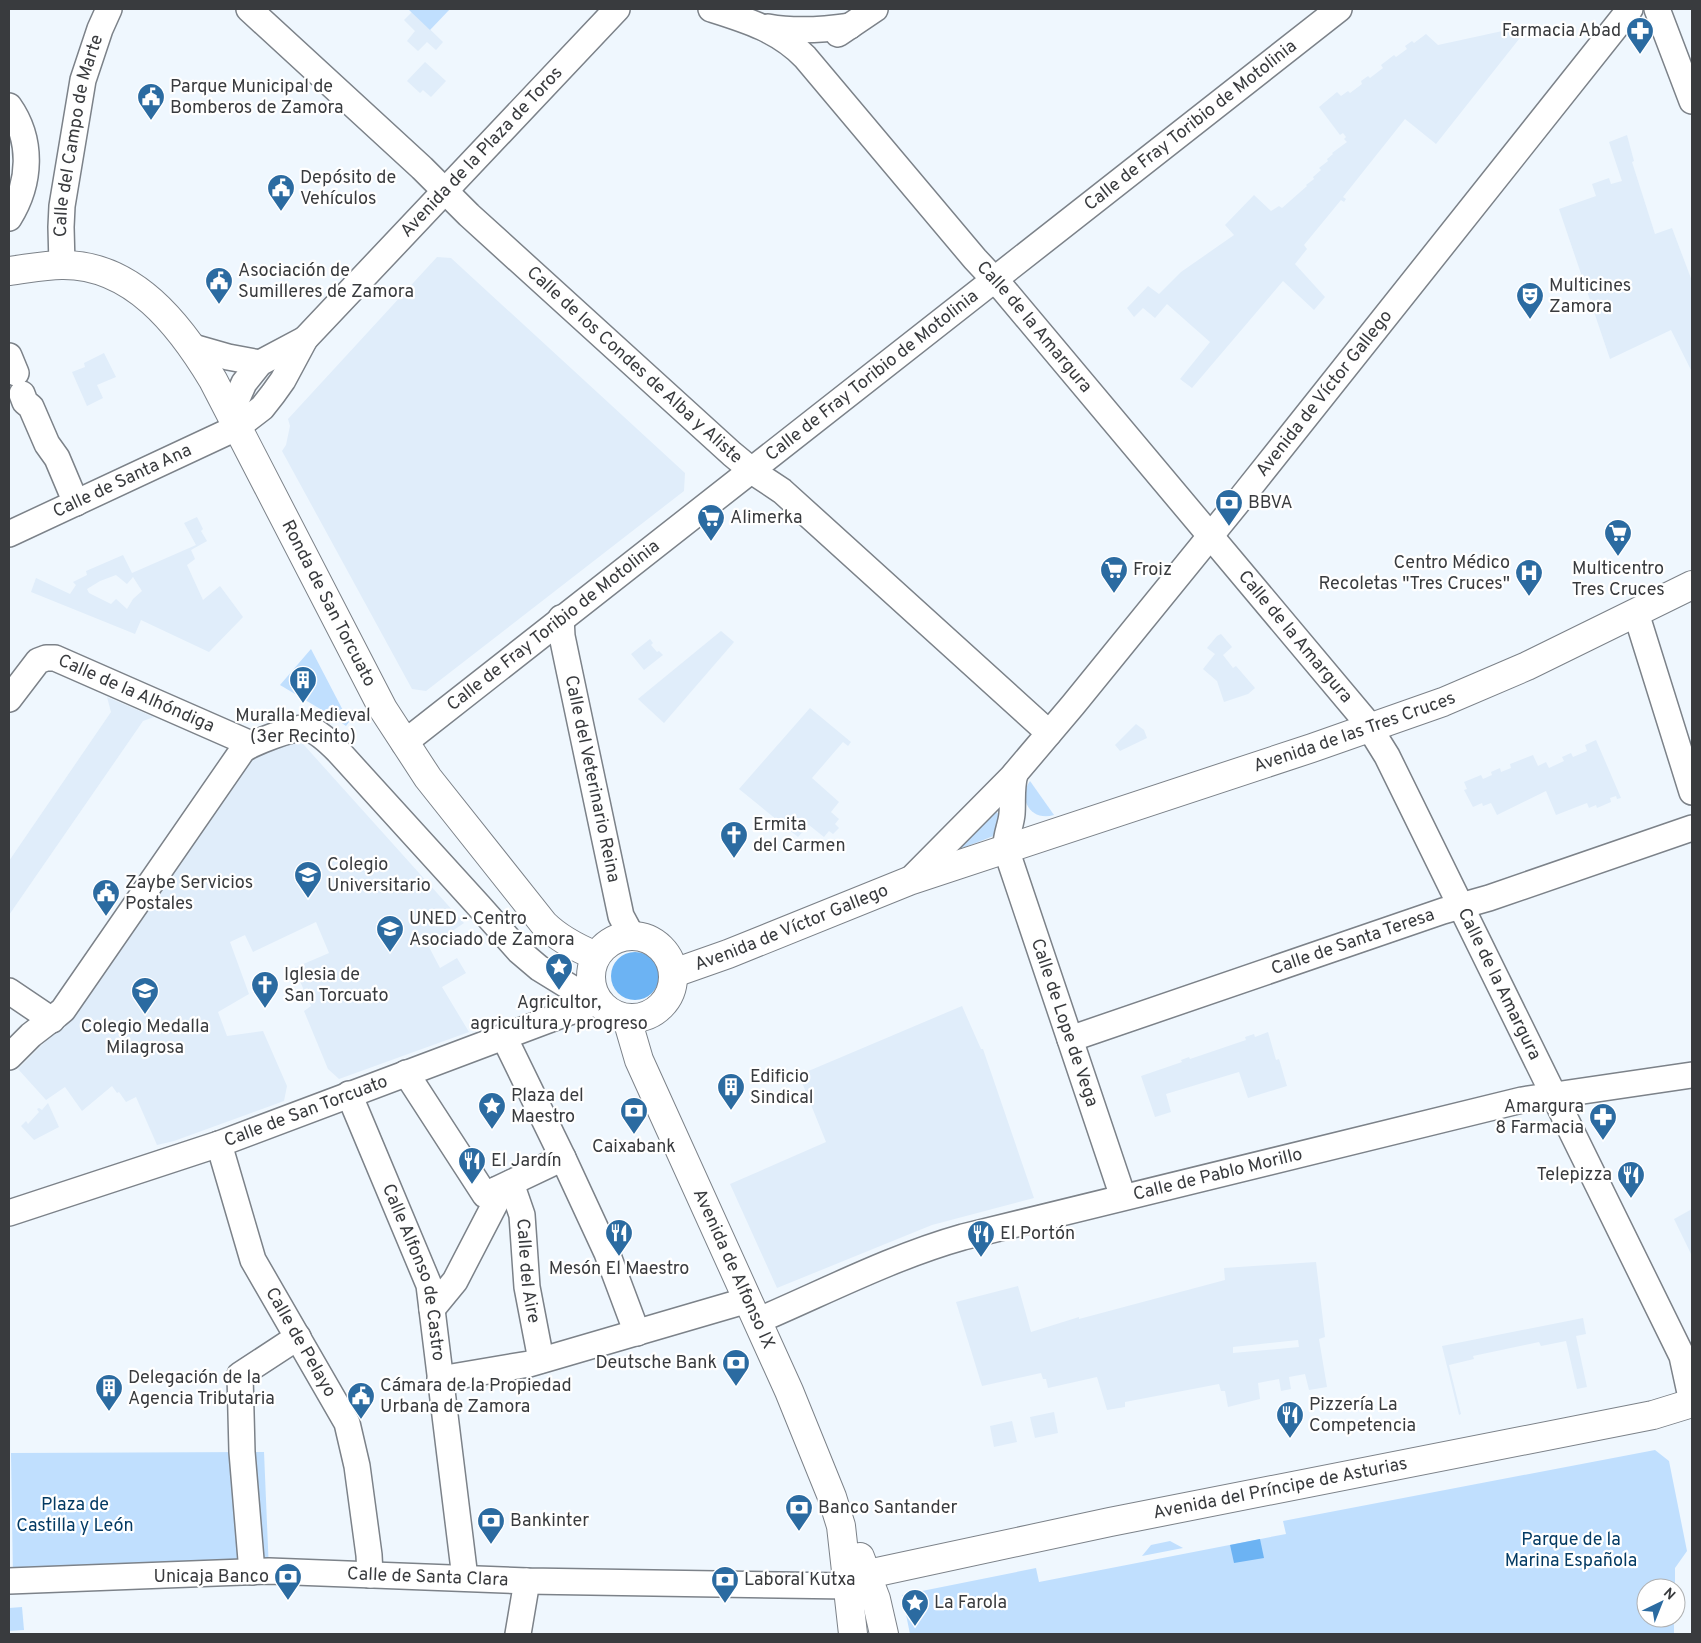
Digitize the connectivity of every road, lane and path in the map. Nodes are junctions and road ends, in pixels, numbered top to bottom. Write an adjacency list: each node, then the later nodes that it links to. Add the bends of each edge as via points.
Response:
1 (110, 9): 16 (street, Calle del Campo de Marte, via 100,29 84,80 62,206)
2 (249, 9): 14 (street, Calle de los Condes de Alba y Aliste)
3 (617, 9): 14 (street, Avenida de la Plaza de Toros)
4 (711, 9): 9 (street, Calle de la Amargura)
5 (875, 9): 10 (street)
6 (1339, 9): 18 (street, Calle de Fray Toribio de Motolinia)
7 (1630, 9): 27 (street, Avenida de Víctor Gallego)
8 (1656, 9): 12 (street)
9 (760, 25): 10 (street, via 801,30); 11 (street, Calle de la Amargura, via 778,34)
10 (850, 26): 11 (street)
11 (805, 58): 18 (street, Calle de la Amargura)
12 (1692, 101)
13 (9, 106): 15 (street, via 23,132 26,158 21,194)
14 (446, 192): 19 (street, Avenida de la Plaza de Toros); 24 (street, Calle de los Condes de Alba y Aliste)
15 (9, 218)
16 (62, 265): 17 (main road, Ronda de San Torcuato); 20 (main road, Ronda de San Torcuato, via 84,267 125,281 161,310)
17 (9, 272)
18 (995, 280): 24 (street, Calle de Fray Toribio de Motolinia); 27 (street, Calle de la Amargura)
19 (305, 339): 21 (street, Avenida de la Plaza de Toros); 23 (street, Avenida de la Plaza de Toros, via 284,380 268,401)
20 (193, 347): 21 (street); 23 (main road, Ronda de San Torcuato)
21 (260, 363): 23 (street, Avenida de la Plaza de Toros, via 244,383 236,401)
22 (16, 374): 25 (street, via 25,402 31,407 47,444 57,458)
23 (236, 428): 25 (street, Calle de Santa Ana); 34 (main road, Ronda de San Torcuato, via 383,709)
24 (751, 470): 30 (street, Calle de Fray Toribio de Motolinia); 33 (street, Calle de los Condes de Alba y Aliste, via 782,491)
25 (76, 503): 26 (street, Calle de Santa Ana)
26 (9, 534)
27 (1210, 536): 32 (street, Calle de la Amargura); 33 (street, Avenida de Víctor Gallego)
28 (1692, 586): 29 (main road, Avenida de las Tres Cruces)
29 (1636, 613): 32 (main road, Avenida de las Tres Cruces, via 1505,676); 37 (street)
30 (561, 618): 34 (street, Calle de Fray Toribio de Motolinia); 44 (street, Calle del Veterinario Reina, via 562,636 621,916)
31 (9, 699): 35 (street, Calle de la Alhóndiga, via 38,661 55,658)
32 (1369, 727): 40 (main road, Avenida de las Tres Cruces); 43 (street, Calle de la Amargura, via 1383,749)
33 (1049, 733): 36 (street, Avenida de Víctor Gallego)
34 (404, 743): 45 (main road, Ronda de San Torcuato, via 428,778 548,928)
35 (251, 744): 48 (street, via 301,727 329,742 519,951 533,964 578,992); 50 (street, via 235,761)
36 (1015, 774): 38 (street); 42 (street, Avenida de Víctor Gallego)
37 (1692, 792)
38 (1012, 799): 40 (street, via 1027,822); 41 (street)
39 (1692, 828): 43 (street, Calle de Santa Teresa)
40 (1048, 835): 41 (main road, Avenida de las Tres Cruces)
41 (1006, 849): 42 (main road, Avenida de Víctor Gallego); 52 (street, Calle de Lope de Vega)
42 (909, 881): 46 (main road, Avenida de Víctor Gallego)
43 (1460, 906): 52 (street, Calle de Santa Teresa); 57 (street, Calle de la Amargura)
44 (633, 935): 45 (main road, via 610,941); 46 (main road, via 648,938 660,946)
45 (596, 956): 48 (main road, via 591,975)
46 (674, 973): 49 (main road, via 668,997 658,1010 642,1018)
47 (9, 991): 50 (street)
48 (598, 1000): 49 (main road, via 608,1010); 51 (street, Calle de San Torcuato)
49 (627, 1019): 64 (main road, Avenida de Alfonso IX, via 639,1060)
50 (52, 1020): 53 (street)
51 (504, 1037): 54 (street, Calle de San Torcuato); 59 (street)
52 (1070, 1038): 61 (street, Calle de Lope de Vega)
53 (9, 1057)
54 (406, 1073): 56 (street, Calle de San Torcuato); 60 (street, via 485,1195)
55 (1692, 1075): 57 (street, Calle de Pablo Morillo)
56 (349, 1094): 58 (street, Calle de San Torcuato); 63 (street, Calle Alfonso de Castro, via 429,1285)
57 (1553, 1096): 61 (street, Calle de Pablo Morillo, via 1491,1107); 69 (street, Calle de la Amargura, via 1682,1356)
58 (219, 1144): 62 (street, Calle de San Torcuato); 66 (street, Calle de Pelayo, via 253,1260)
59 (563, 1158): 60 (street); 65 (street, via 607,1253)
60 (503, 1186): 63 (street, via 455,1281); 67 (street, Calle del Aire, via 522,1215 527,1287)
61 (1123, 1197): 64 (street, Calle de Pablo Morillo, via 934,1245)
62 (9, 1213)
63 (432, 1309): 68 (street, Calle Alfonso de Castro)
64 (753, 1310): 65 (street, Calle de Pablo Morillo); 75 (main road, Avenida de Alfonso IX, via 799,1414 840,1520)
65 (637, 1333): 67 (street, Calle de Pablo Morillo)
66 (298, 1337): 70 (street, via 240,1375 242,1452); 71 (street, Calle de Pelayo, via 347,1423 370,1555)
67 (541, 1360): 68 (street, Calle de Pablo Morillo, via 523,1366)
68 (440, 1379): 72 (street, Calle Alfonso de Castro)
69 (1692, 1402): 75 (main road, Avenida del Príncipe de Asturias, via 1653,1415 1110,1522)
70 (252, 1572): 71 (street, Calle de Santa Clara); 73 (street, Calle de Santa Clara)
71 (370, 1575): 72 (street, Calle de Santa Clara)
72 (466, 1578): 74 (street, Calle de Santa Clara)
73 (9, 1581)
74 (527, 1581): 75 (street, Calle de Santa Clara); 76 (street)
75 (855, 1589): 77 (main road); 78 (main road, via 876,1599)
76 (518, 1634)
77 (853, 1634)
78 (884, 1634)

